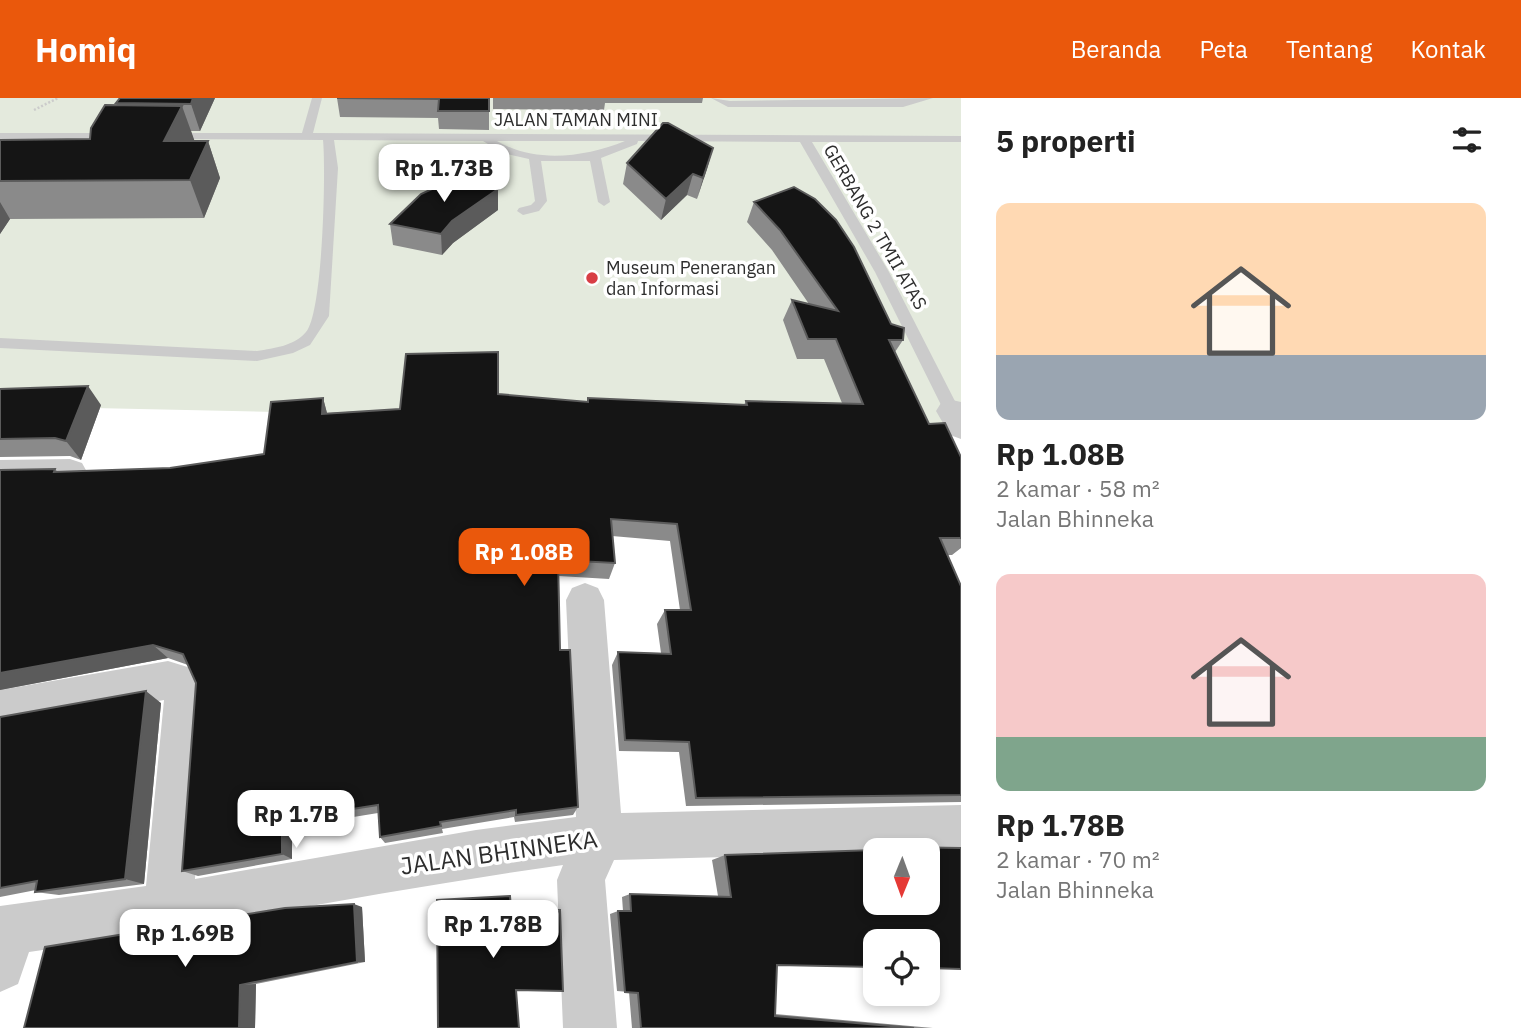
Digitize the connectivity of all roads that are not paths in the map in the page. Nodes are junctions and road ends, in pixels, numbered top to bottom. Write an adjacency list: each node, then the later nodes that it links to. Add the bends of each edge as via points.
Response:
1 (317, 98): 7 (lane)
2 (716, 98): 3 (lane, via 729,104 917,103)
3 (928, 98)
4 (0, 136): 5 (lane)
5 (126, 136)
6 (154, 136): 7 (lane, JALAN TAMAN MINI)
7 (307, 136): 8 (lane, JALAN TAMAN MINI)
8 (328, 136): 9 (lane, JALAN TAMAN MINI); 17 (lane, via 332,168 322,316 318,331 303,345 257,356)
9 (485, 136): 11 (lane, JALAN TAMAN MINI); 14 (lane, via 510,153)
10 (803, 137): 11 (lane, JALAN TAMAN MINI); 12 (lane, JALAN TAMAN MINI); 18 (lane, GERBANG 2 TMII ATAS, via 869,245)
11 (644, 138): 13 (lane)
12 (961, 139)
13 (595, 156): 14 (lane); 15 (lane)
14 (535, 157): 16 (lane, via 541,201 536,208)
15 (604, 202)
16 (523, 211)
17 (0, 344)
18 (957, 419)
19 (70, 472): 20 (street)
20 (0, 473)
21 (585, 600): 24 (street)
22 (0, 710): 25 (street, via 168,680 179,683 185,695)
23 (961, 828): 24 (street, JALAN BHINNEKA)
24 (600, 837): 25 (street, JALAN BHINNEKA); 27 (street, via 581,880)
25 (169, 908): 26 (street, JALAN BHINNEKA)
26 (3, 942)
27 (590, 1028)

